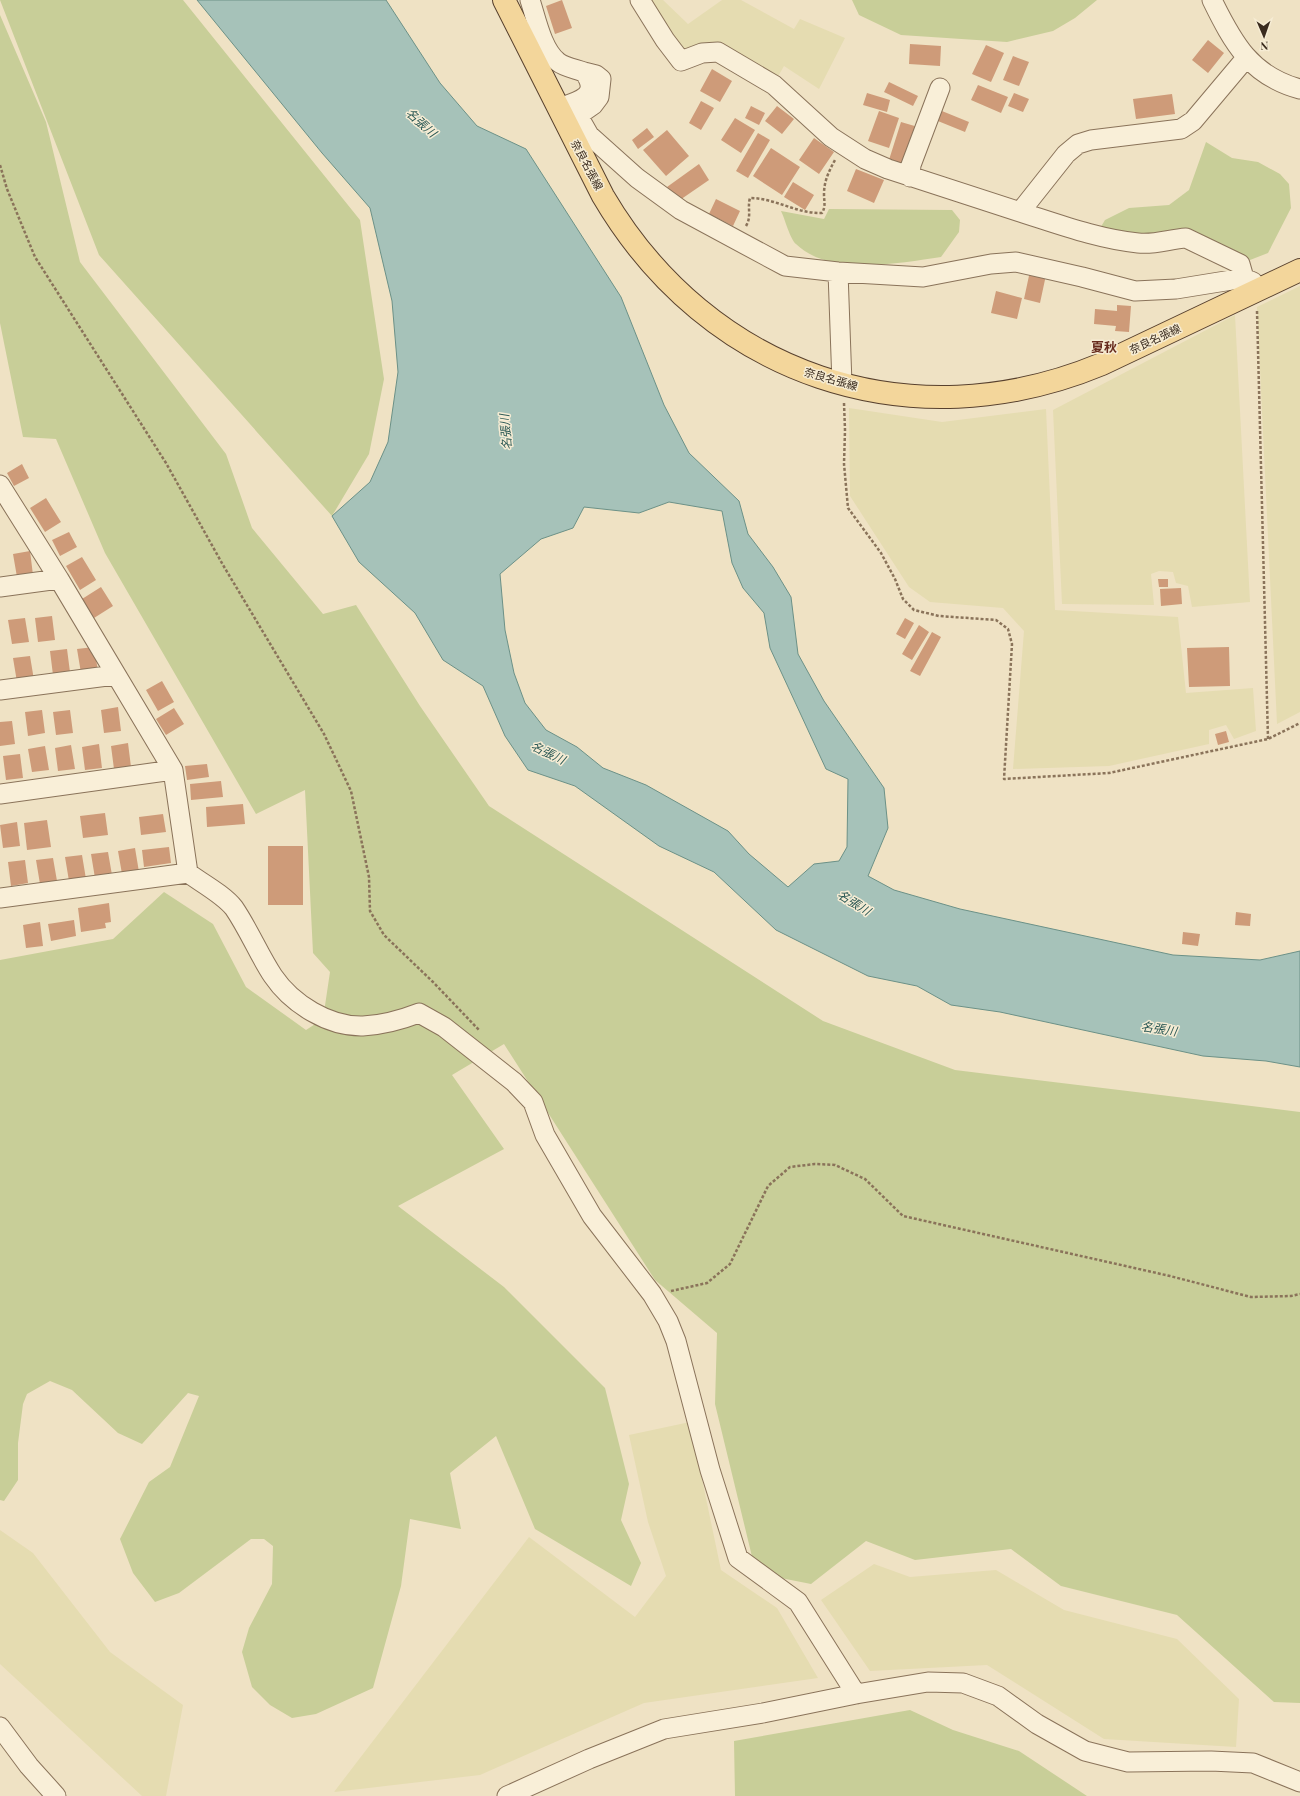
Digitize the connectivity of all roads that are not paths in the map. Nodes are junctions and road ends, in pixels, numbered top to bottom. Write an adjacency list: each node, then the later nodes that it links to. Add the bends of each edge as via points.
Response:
1 (504, 0): 9 (main road, 奈良名張線)
2 (530, 0): 6 (street, via 549,52 558,63)
3 (640, 0): 10 (street, via 664,40 681,60 702,52 718,52 774,85 844,146 873,163)
4 (1212, 0): 5 (street, via 1234,43)
5 (1246, 58): 8 (street, via 1275,81); 11 (street, via 1193,121 1181,129 1091,140 1078,144 1066,154)
6 (584, 72): 9 (street, via 590,85 588,94 576,103); 13 (street, via 596,74 601,80 599,96 593,105 583,112 581,121 589,135 637,178 681,210 786,266)
7 (940, 88): 10 (street, via 911,165)
8 (1300, 89)
9 (558, 108): 15 (main road, 奈良名張線, via 618,222 663,278 697,309 749,344 811,375)
10 (910, 177): 11 (street)
11 (1020, 212): 14 (street, via 1101,236 1137,243 1158,243 1186,238 1240,264)
12 (1300, 270): 14 (main road, 奈良名張線)
13 (838, 272): 14 (street, via 923,277 991,264 1016,262 1124,289 1152,291); 15 (street)
14 (1250, 285): 15 (main road, 奈良名張線, via 1102,364 1035,387 1005,394 942,398 913,396)
15 (842, 384)
16 (0, 485): 17 (street)
17 (59, 579): 18 (street); 19 (street)
18 (0, 587)
19 (115, 675): 20 (street); 21 (street)
20 (0, 690)
21 (173, 770): 22 (street); 23 (street)
22 (0, 794)
23 (188, 873): 24 (street); 25 (street, via 232,907 274,978 312,1012 362,1026 399,1020 419,1013 444,1027 514,1082 534,1102 545,1135 592,1216 652,1294 668,1321 676,1341 712,1477 738,1558 798,1602)
24 (0, 898)
25 (856, 1694): 27 (street, via 928,1682 963,1683 998,1696 1038,1724 1085,1751 1128,1762 1253,1763); 29 (street, via 763,1714 664,1729)
26 (0, 1727): 28 (street, via 29,1766)
27 (1300, 1782)
28 (56, 1796)
29 (507, 1796)

